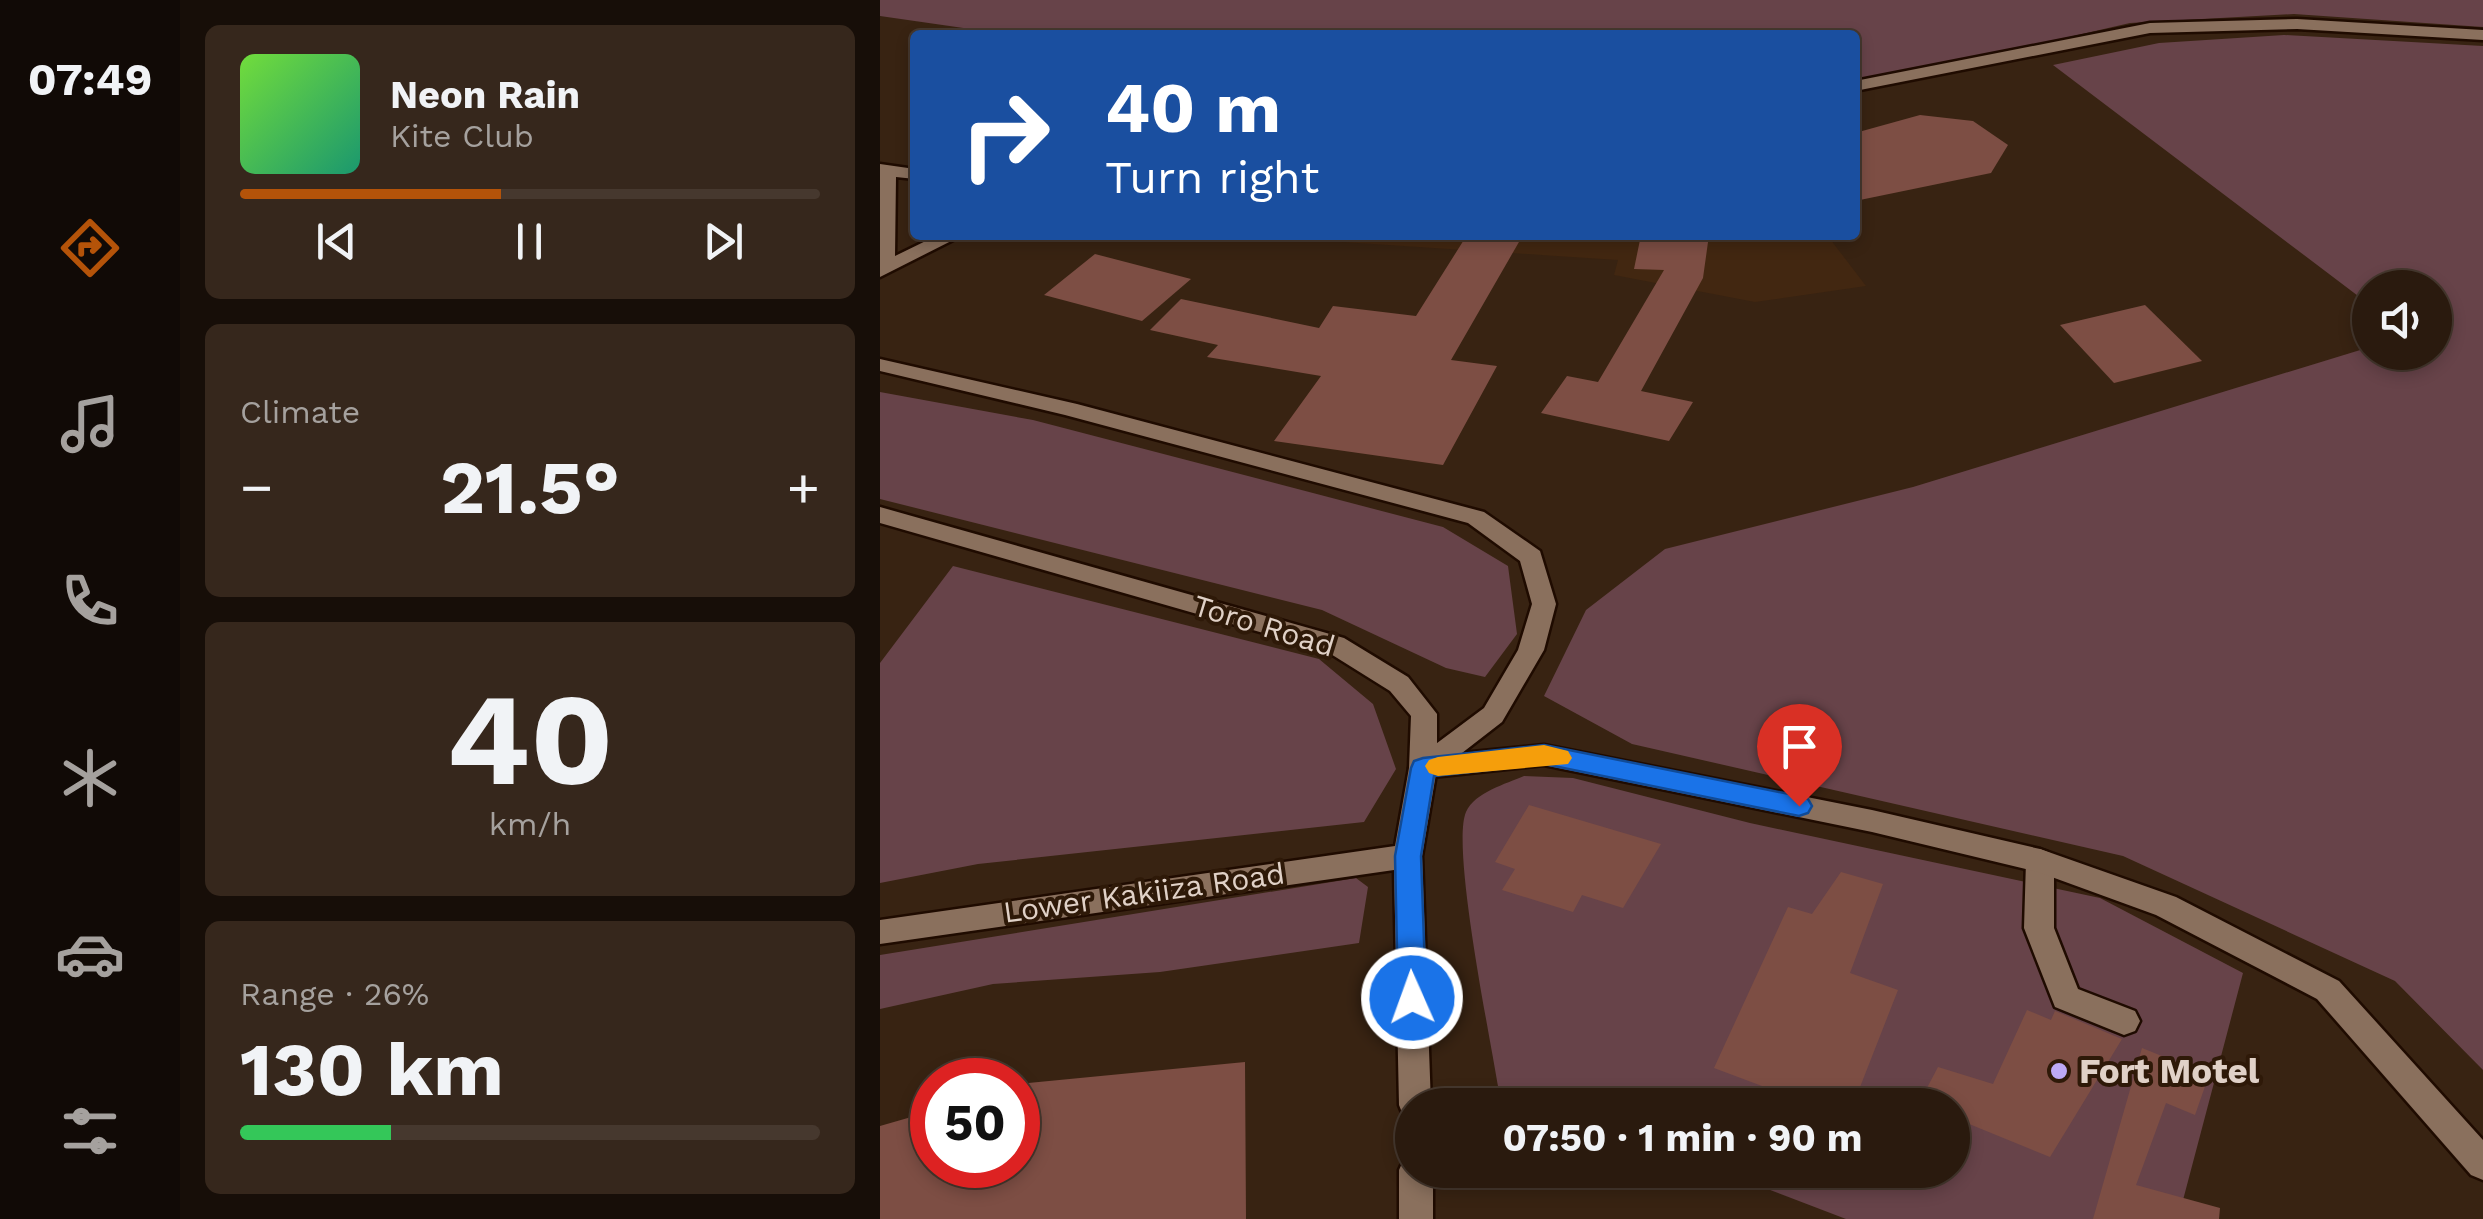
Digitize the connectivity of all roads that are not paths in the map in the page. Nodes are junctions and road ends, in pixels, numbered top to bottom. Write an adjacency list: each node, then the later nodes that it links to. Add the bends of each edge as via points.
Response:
1 (2483, 35): 2 (main road, via 2297,24 2150,28)
2 (1860, 85)
3 (883, 170): 4 (main road); 5 (main road)
4 (910, 173)
5 (884, 195): 7 (main road)
6 (942, 240): 7 (main road)
7 (882, 269)
8 (880, 365): 10 (main road, via 1476,517 1531,556 1544,604 1531,650 1494,715)
9 (880, 515): 10 (main road, Toro Road, via 1335,644 1399,684 1424,714)
10 (1423, 768): 11 (main road, Toro Road); 12 (main road, via 1544,755)
11 (1408, 856): 13 (main road, Lower Kakiiza Road); 15 (main road, Toro Road)
12 (2040, 861): 14 (main road, via 2040,928 2066,998); 16 (main road, via 2166,906 2328,990)
13 (880, 932)
14 (2124, 1020)
15 (1415, 1088)
16 (2483, 1164)
17 (1416, 1188): 18 (main road)
18 (1416, 1219)

